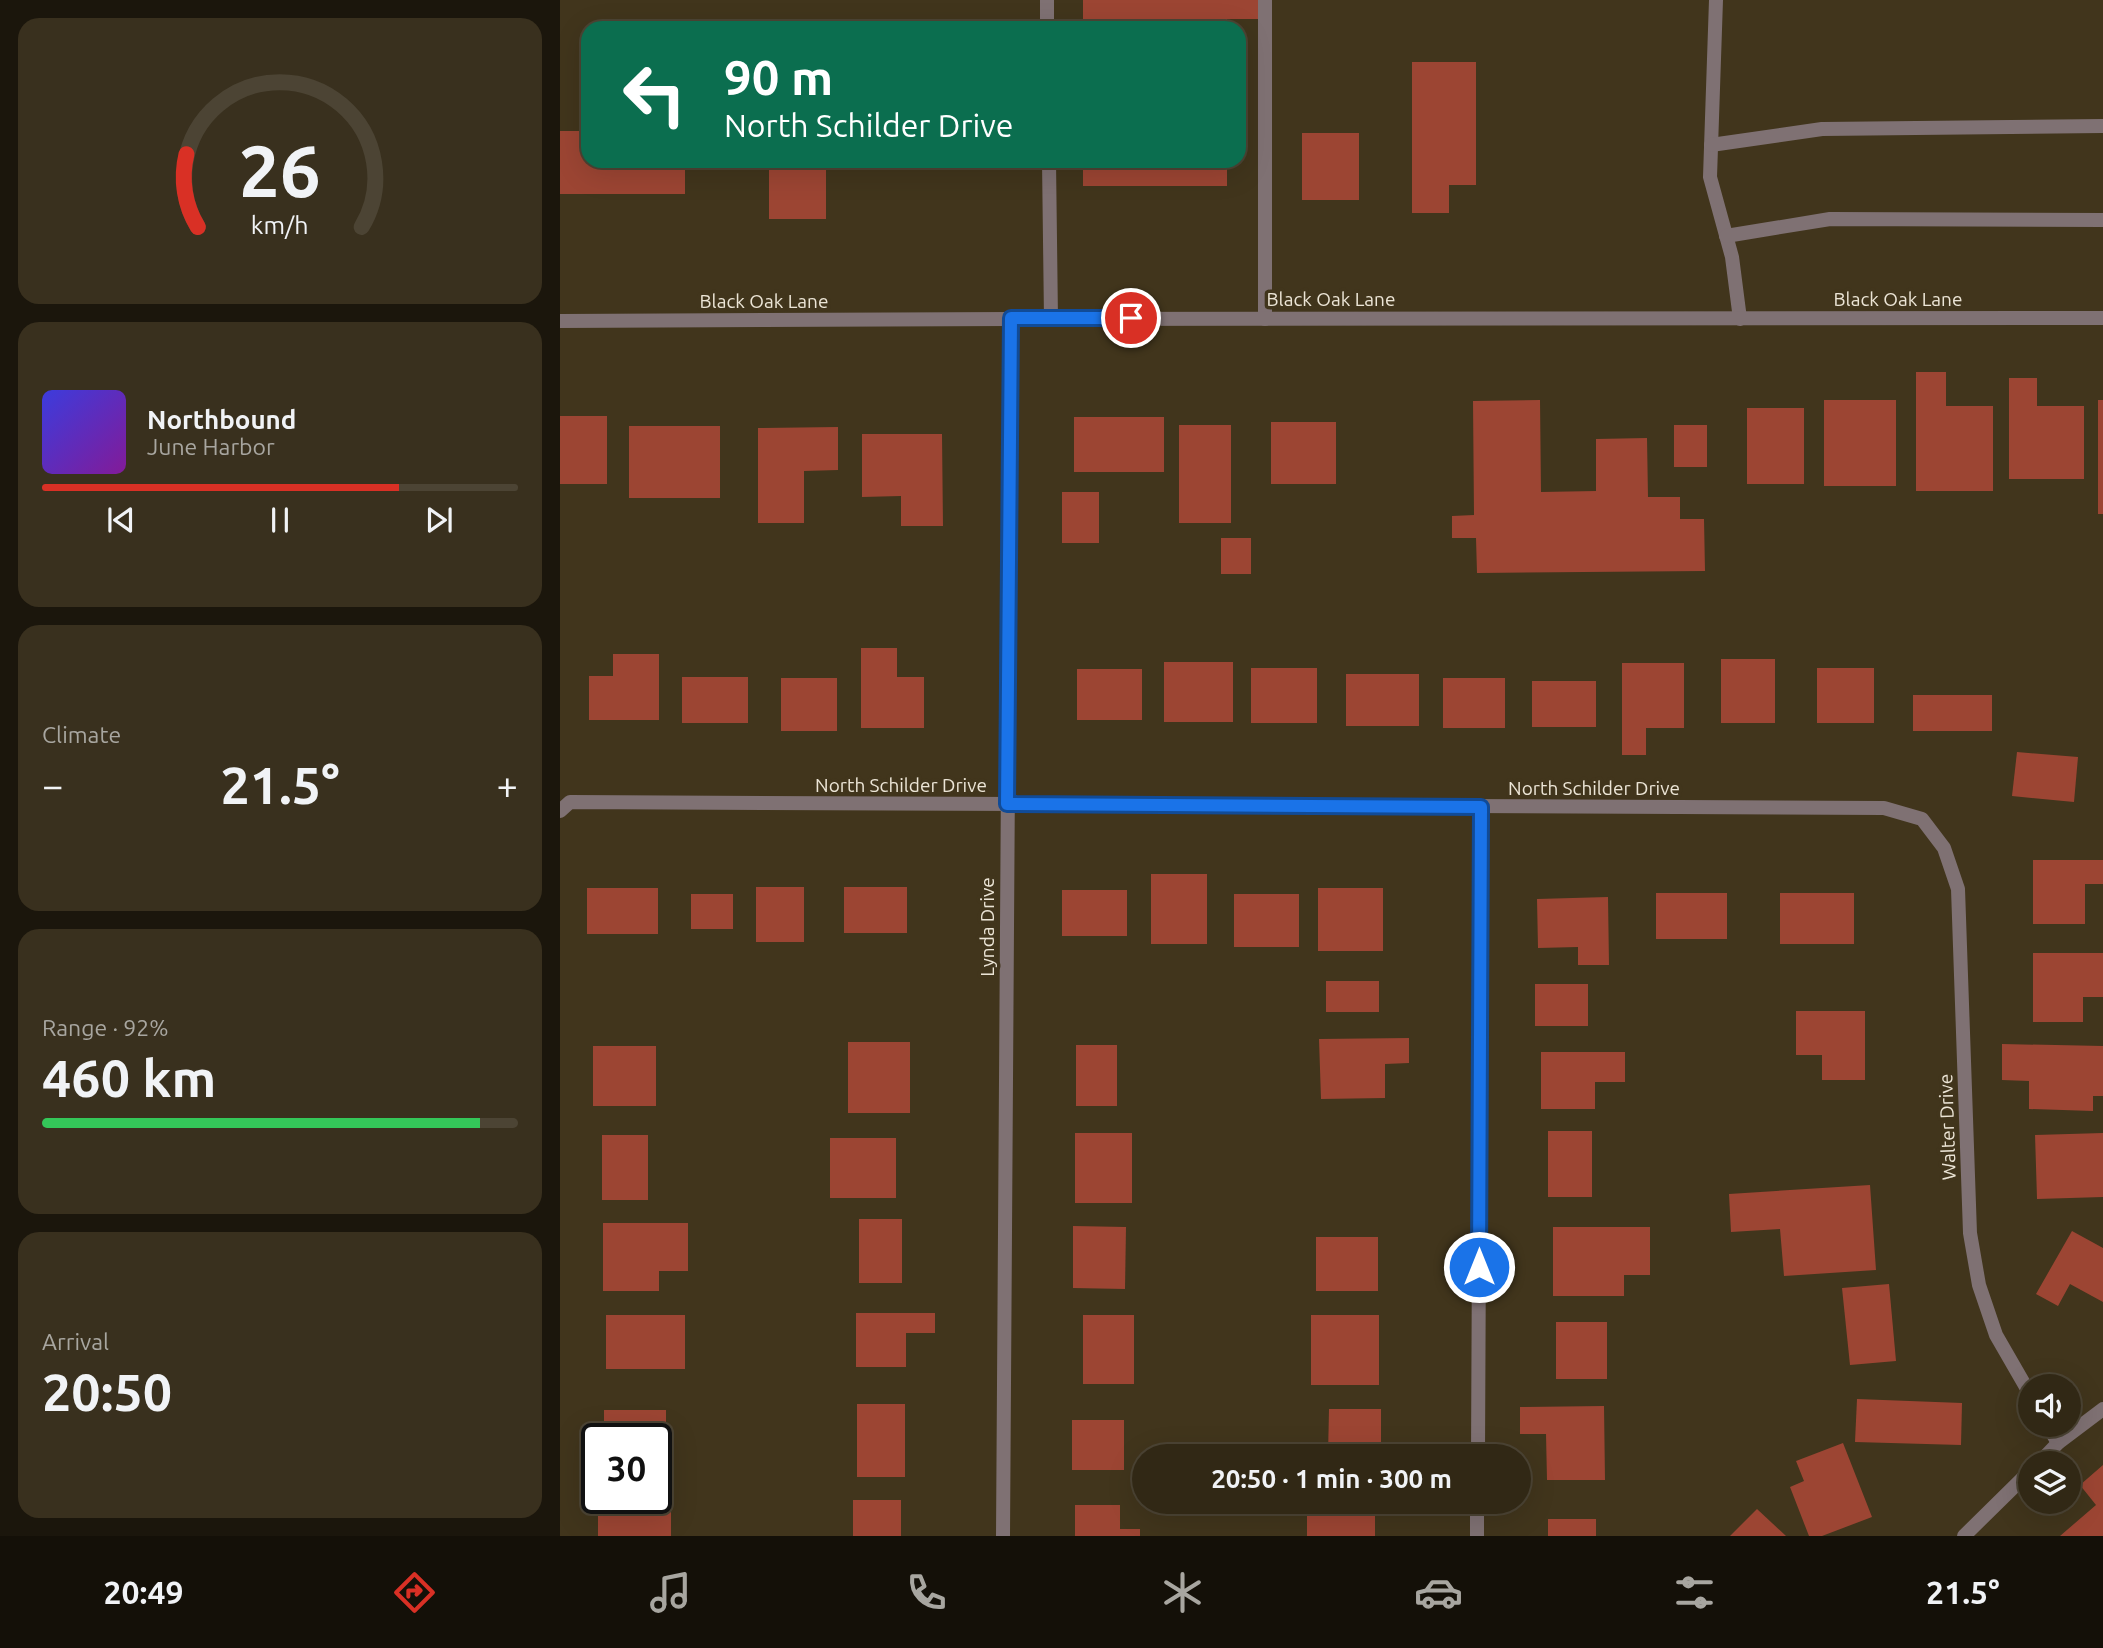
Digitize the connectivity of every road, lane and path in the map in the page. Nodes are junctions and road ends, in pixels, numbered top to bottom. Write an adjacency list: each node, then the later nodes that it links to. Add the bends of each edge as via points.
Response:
1 (1047, 0): 4 (street)
2 (1265, 0): 12 (street)
3 (1716, 0): 6 (street)
4 (1047, 21)
5 (2103, 126): 6 (street, via 1822,129)
6 (1711, 145): 9 (street, via 1710,177)
7 (1049, 168): 11 (street)
8 (2103, 220): 9 (street, via 1830,219)
9 (1726, 236): 13 (street)
10 (1011, 318): 11 (street, Black Oak Lane); 15 (street, Black Oak Lane); 16 (street, Lynda Drive)
11 (1051, 318): 12 (street, Black Oak Lane)
12 (1265, 318): 13 (street, Black Oak Lane)
13 (1740, 318): 14 (street, Black Oak Lane)
14 (2103, 318)
15 (560, 321)
16 (1007, 804): 17 (street, North Schilder Drive); 18 (street, North Schilder Drive, via 570,802); 28 (street, Lynda Drive)
17 (1481, 807): 19 (street, North Schilder Drive, via 1884,808 1922,819); 24 (street)
18 (560, 811)
19 (1944, 848): 20 (street, Walter Drive, via 1958,889 1970,1233 1979,1285 1996,1335)
20 (2018, 1374)
21 (2103, 1409): 23 (street)
22 (2055, 1437): 23 (street)
23 (2058, 1443): 25 (street)
24 (1478, 1444)
25 (2050, 1451)
26 (2018, 1483): 30 (street)
27 (1477, 1514): 29 (street)
28 (1003, 1536)
29 (1477, 1536)
30 (1964, 1536)

